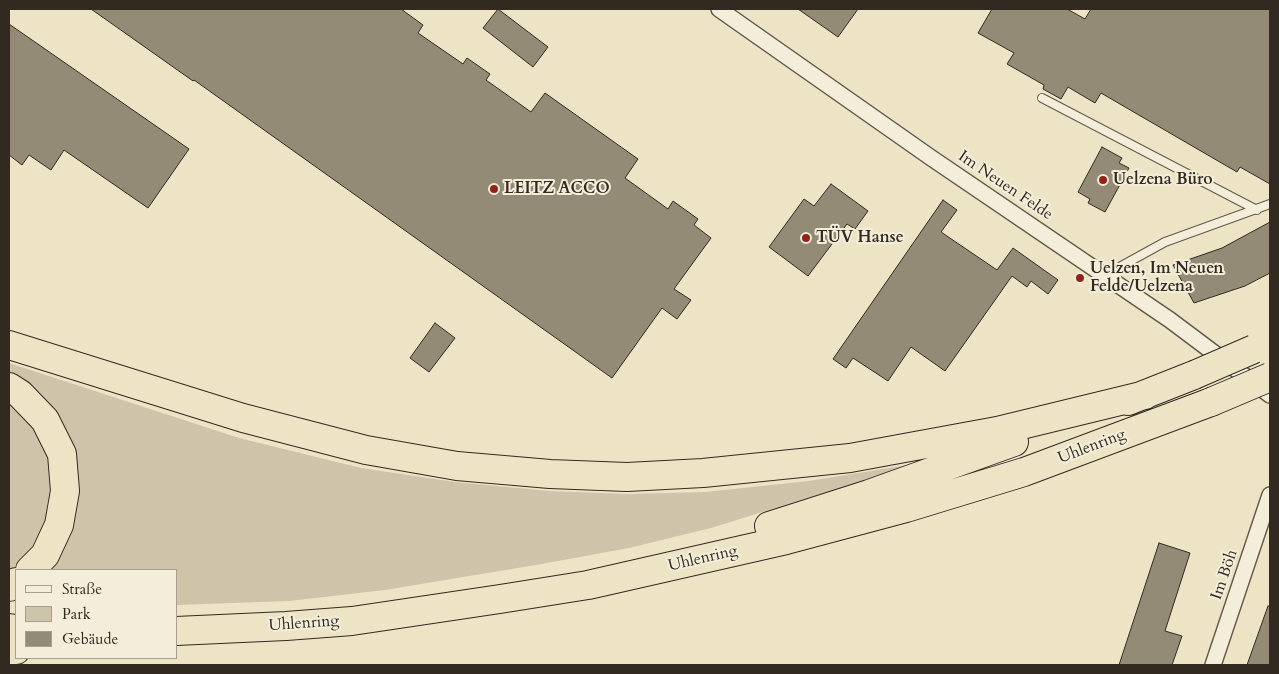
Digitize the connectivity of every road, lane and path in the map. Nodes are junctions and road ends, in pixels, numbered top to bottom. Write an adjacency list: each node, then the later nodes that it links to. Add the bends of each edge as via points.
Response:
1 (719, 9): 5 (street, Im Neuen Felde)
2 (1042, 98): 4 (lane)
3 (1270, 204): 4 (lane)
4 (1257, 210): 5 (lane, via 1165,242)
5 (1105, 275): 11 (street, Im Neuen Felde)
6 (9, 345): 10 (highway, via 243,418 366,450 457,466 550,474 627,477 703,473 850,458 997,432)
7 (1262, 345): 10 (highway, bridge)
8 (1270, 377): 14 (highway, Uhlenring, bridge, via 1024,472 906,508 786,540)
9 (9, 388): 13 (highway, via 20,394 45,420 62,454 65,491 59,525 45,555)
10 (1145, 395): 14 (highway, via 869,494)
11 (1270, 395)
12 (1270, 495): 16 (street, Im Böh)
13 (31, 569)
14 (588, 584): 15 (highway, Uhlenring, via 352,621)
15 (178, 631)
16 (1213, 665)

